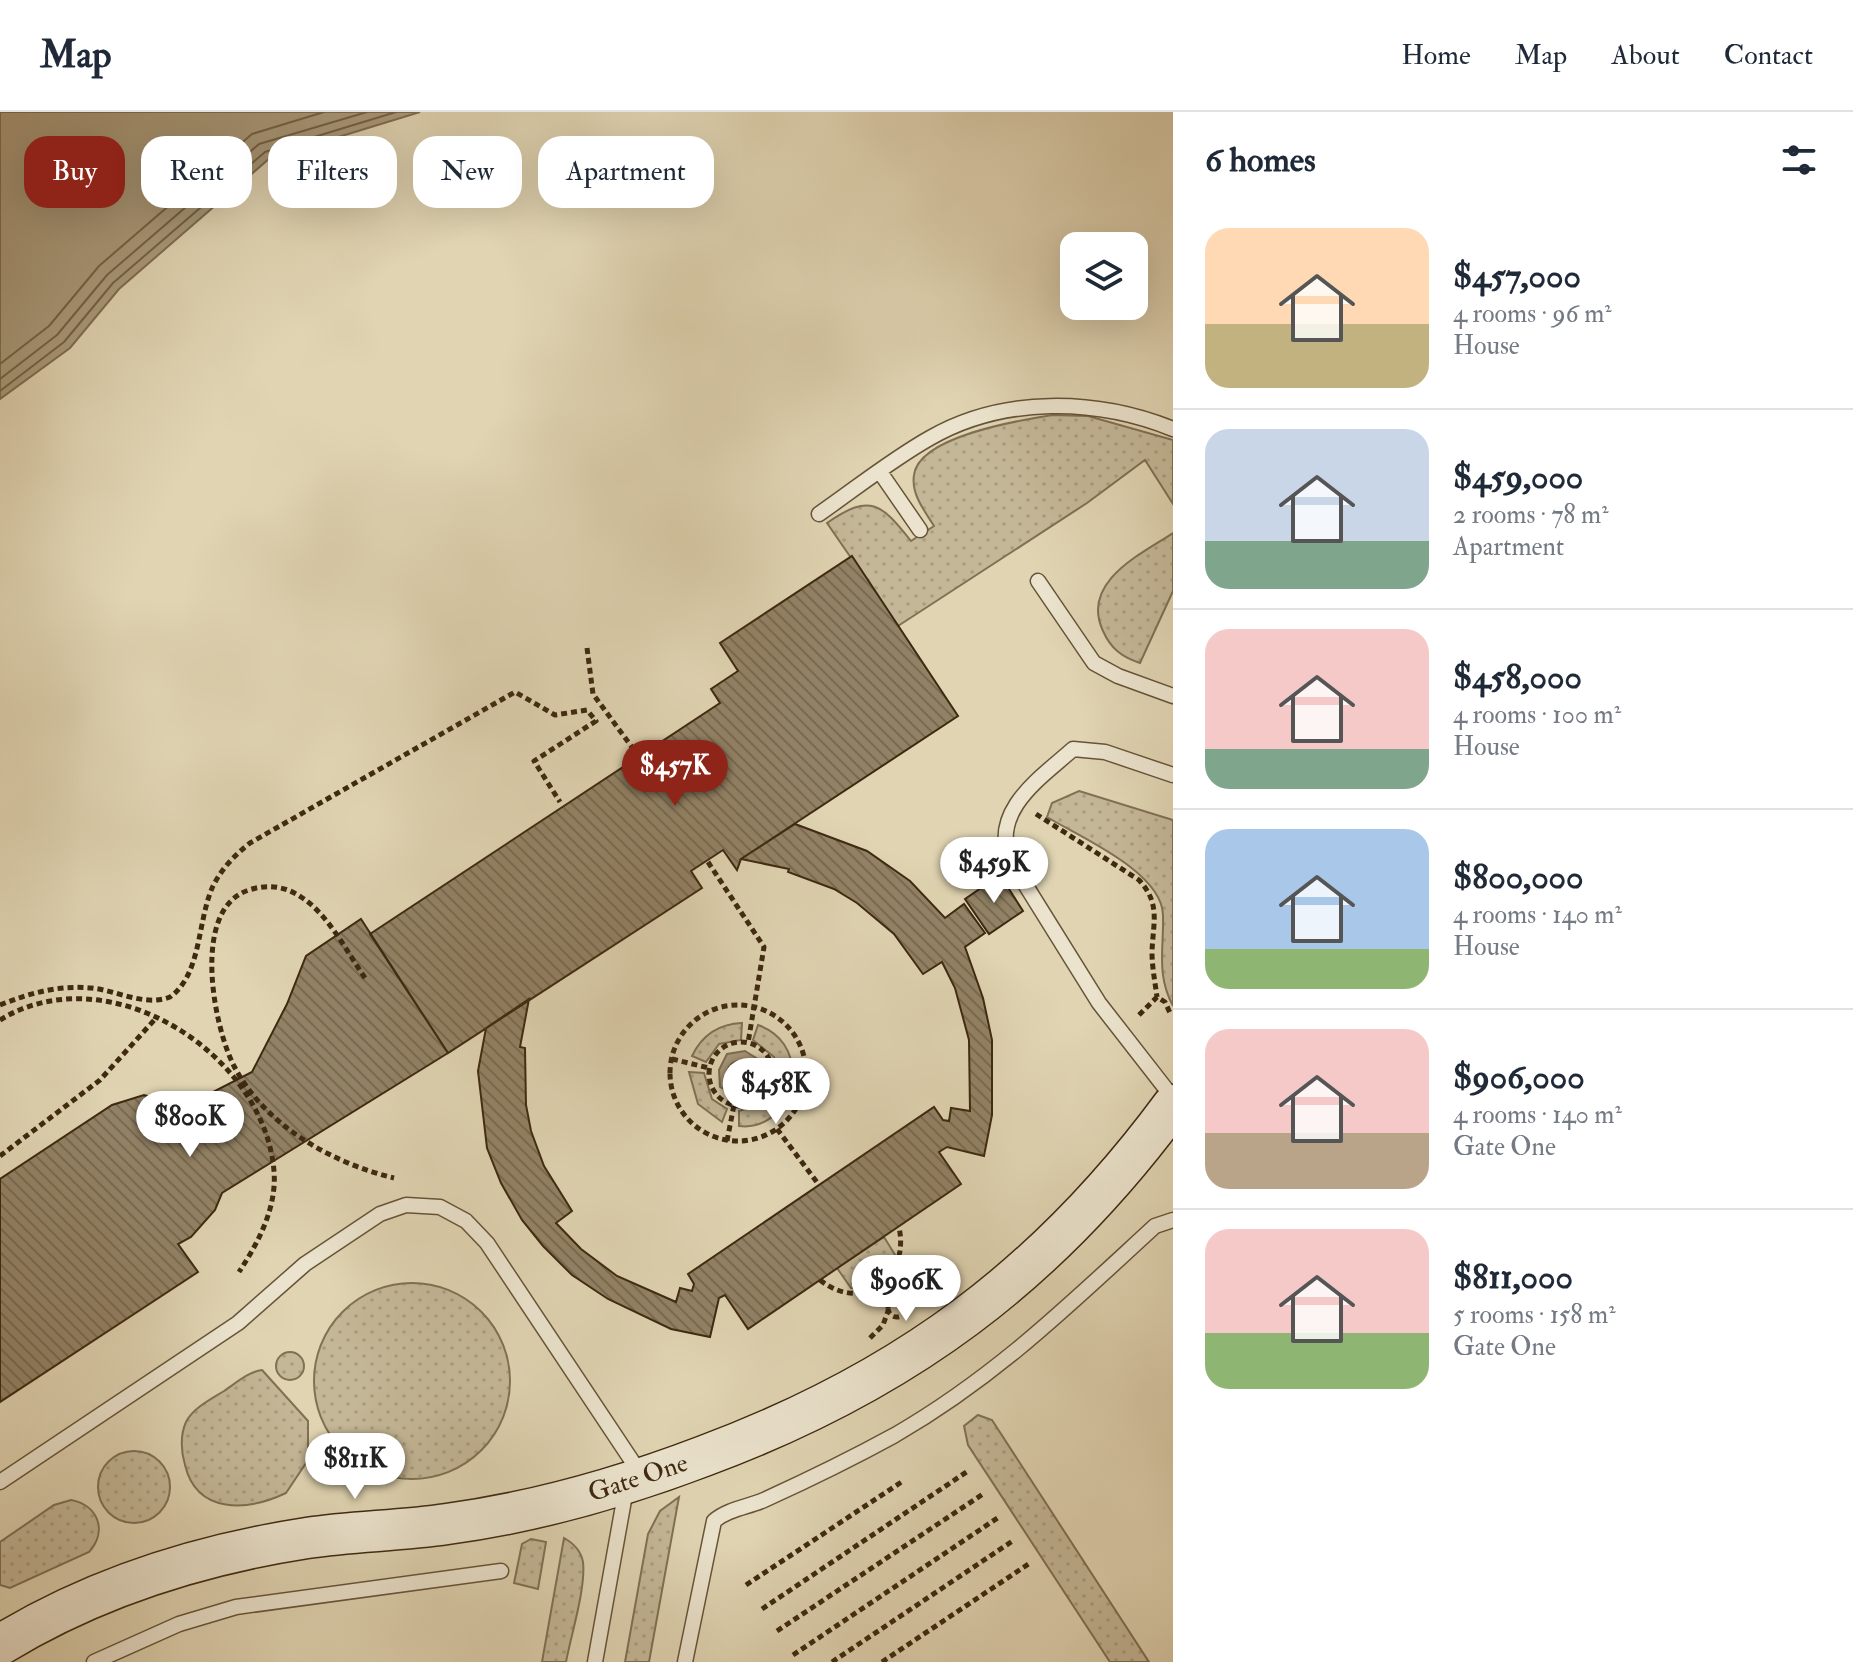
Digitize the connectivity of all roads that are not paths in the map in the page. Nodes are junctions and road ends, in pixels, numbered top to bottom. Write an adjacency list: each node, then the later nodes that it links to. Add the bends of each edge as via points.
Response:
1 (1173, 429): 2 (lane, via 1091,407 1015,409 931,437)
2 (880, 472): 3 (lane); 4 (lane)
3 (819, 514)
4 (920, 530)
5 (1038, 581): 6 (lane, via 1094,663)
6 (1173, 696)
7 (1173, 775): 8 (lane, via 1105,752 1073,749 1024,792 1006,841 1010,860 1099,1003)
8 (1173, 1098)
9 (1173, 1105): 12 (street, Gate One, via 1075,1222 938,1340 835,1401)
10 (1173, 1220): 17 (lane, via 1155,1226 1014,1356 942,1407 762,1501 721,1515 710,1528)
11 (0, 1482): 12 (lane, via 238,1323 305,1264 380,1214 418,1204 454,1213 487,1243)
12 (636, 1482): 14 (street, Gate One, via 511,1514 308,1538 211,1557 83,1600); 16 (lane)
13 (501, 1571): 15 (lane, via 236,1607 179,1624)
14 (0, 1645)
15 (94, 1662)
16 (595, 1662)
17 (685, 1662)

